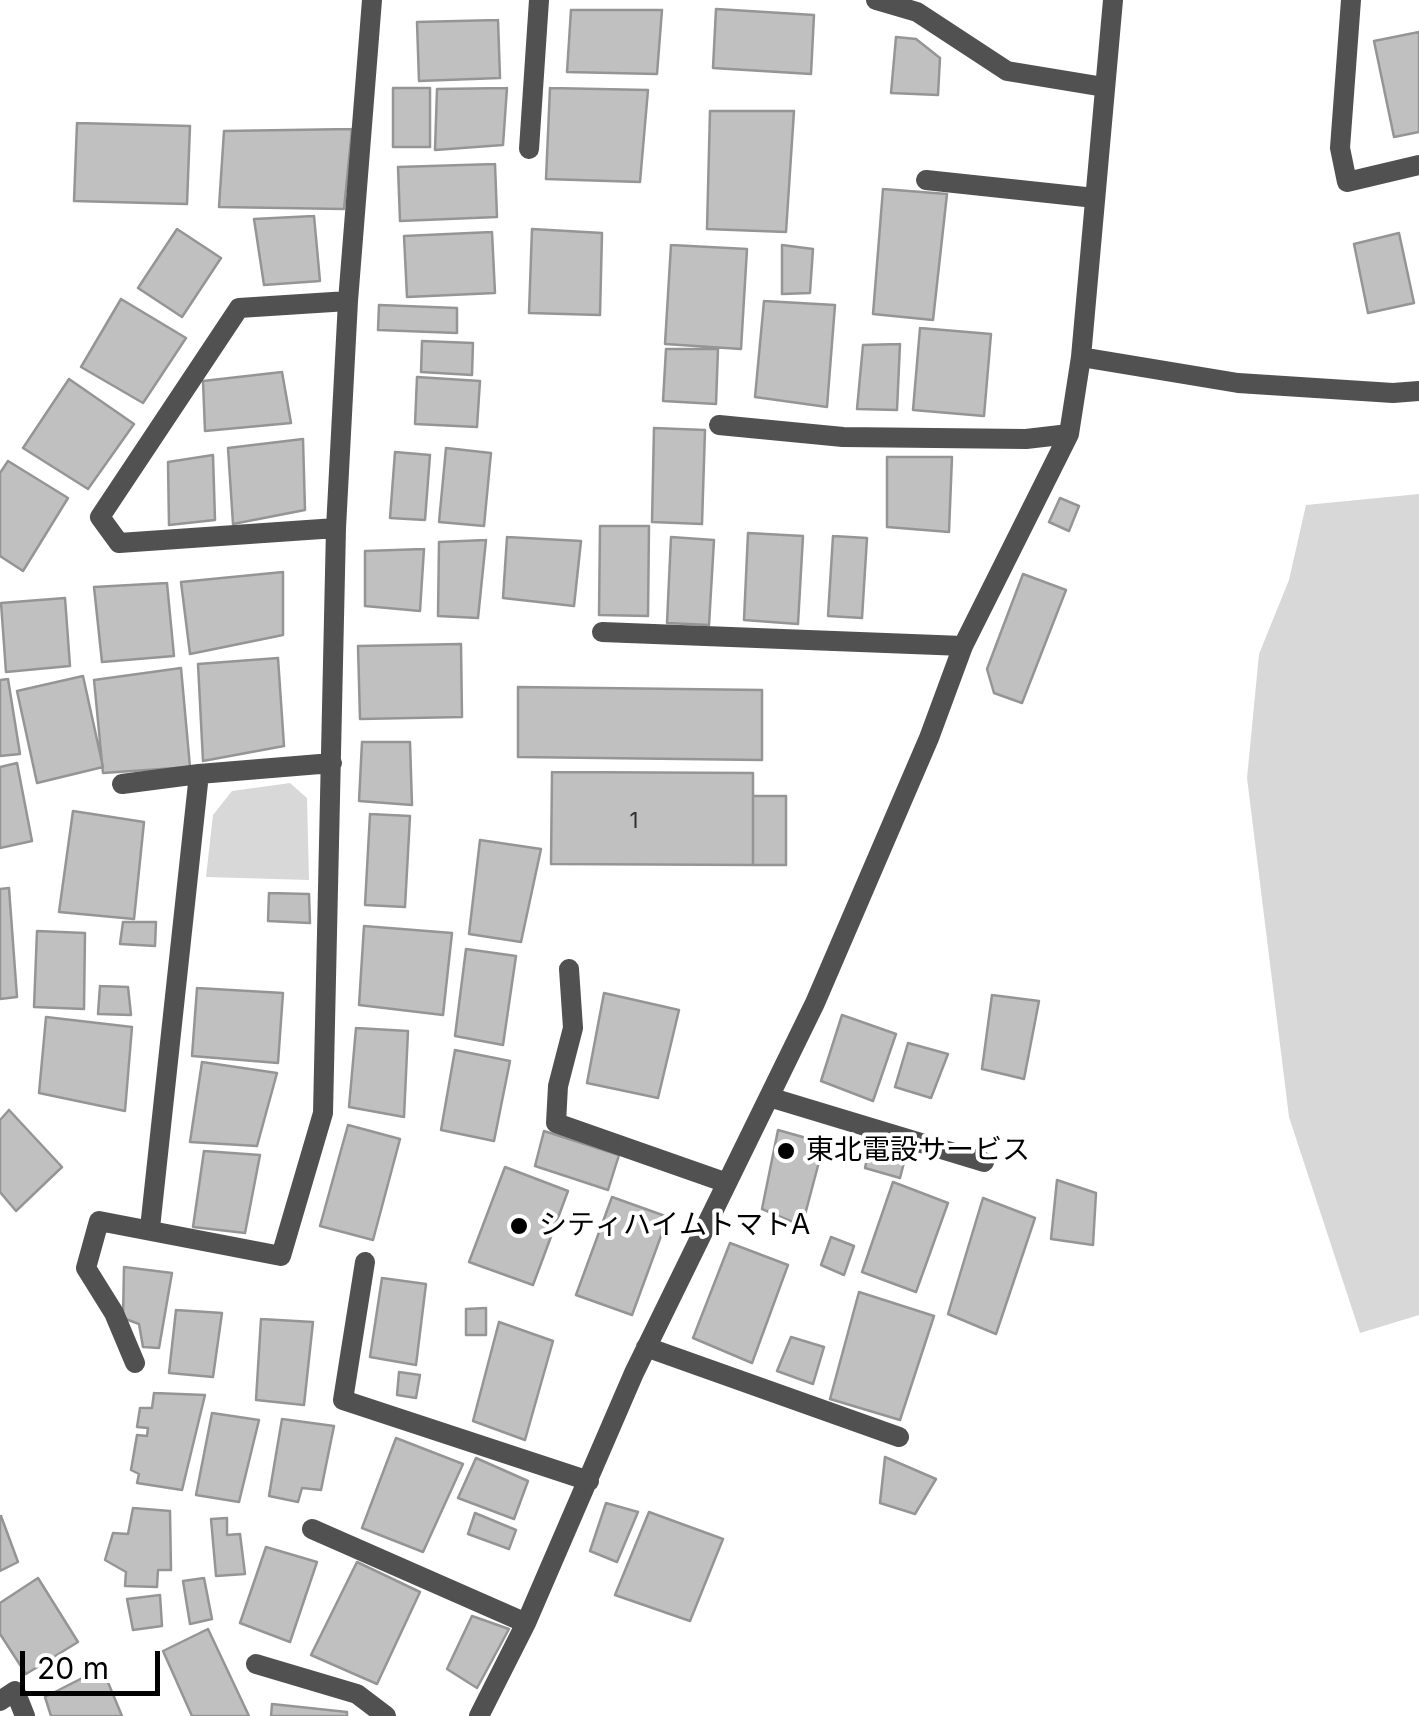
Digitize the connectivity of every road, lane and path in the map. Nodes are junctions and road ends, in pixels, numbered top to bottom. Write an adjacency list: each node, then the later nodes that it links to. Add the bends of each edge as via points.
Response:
1 (372, 0): 11 (street)
2 (539, 0): 7 (street)
3 (876, 0): 6 (street, via 917,12 1008,71)
4 (1112, 0): 6 (street)
5 (1351, 0): 8 (street, via 1340,148 1347,182)
6 (1104, 87): 10 (street)
7 (529, 148)
8 (1419, 165)
9 (926, 180): 10 (street)
10 (1096, 198): 12 (street)
11 (348, 301): 16 (street); 16 (street, via 239,308 100,517 119,543)
12 (1081, 357): 13 (street, via 1238,383 1392,394); 15 (street)
13 (1419, 390)
14 (719, 425): 15 (street, via 843,437)
15 (1069, 434): 18 (street)
16 (336, 528): 19 (street)
17 (602, 632): 18 (street)
18 (963, 646): 23 (street, via 823,985)
19 (332, 763): 20 (street); 26 (street, via 324,1113 281,1256)
20 (199, 774): 21 (street); 26 (street)
21 (122, 784)
22 (569, 968): 25 (street, via 573,1028 556,1124)
23 (769, 1096): 24 (street); 25 (street)
24 (984, 1162)
25 (727, 1182): 28 (street)
26 (150, 1228): 29 (street, via 99,1221 86,1268)
27 (364, 1262): 31 (street, via 342,1400)
28 (646, 1347): 30 (street); 31 (street)
29 (135, 1363)
30 (898, 1437)
31 (589, 1482): 33 (street)
32 (312, 1530): 33 (street)
33 (526, 1623): 38 (street)
34 (256, 1664): 37 (street, via 357,1694)
35 (0, 1701): 36 (street, via 14,1691)
36 (25, 1716)
37 (386, 1716)
38 (479, 1716)

